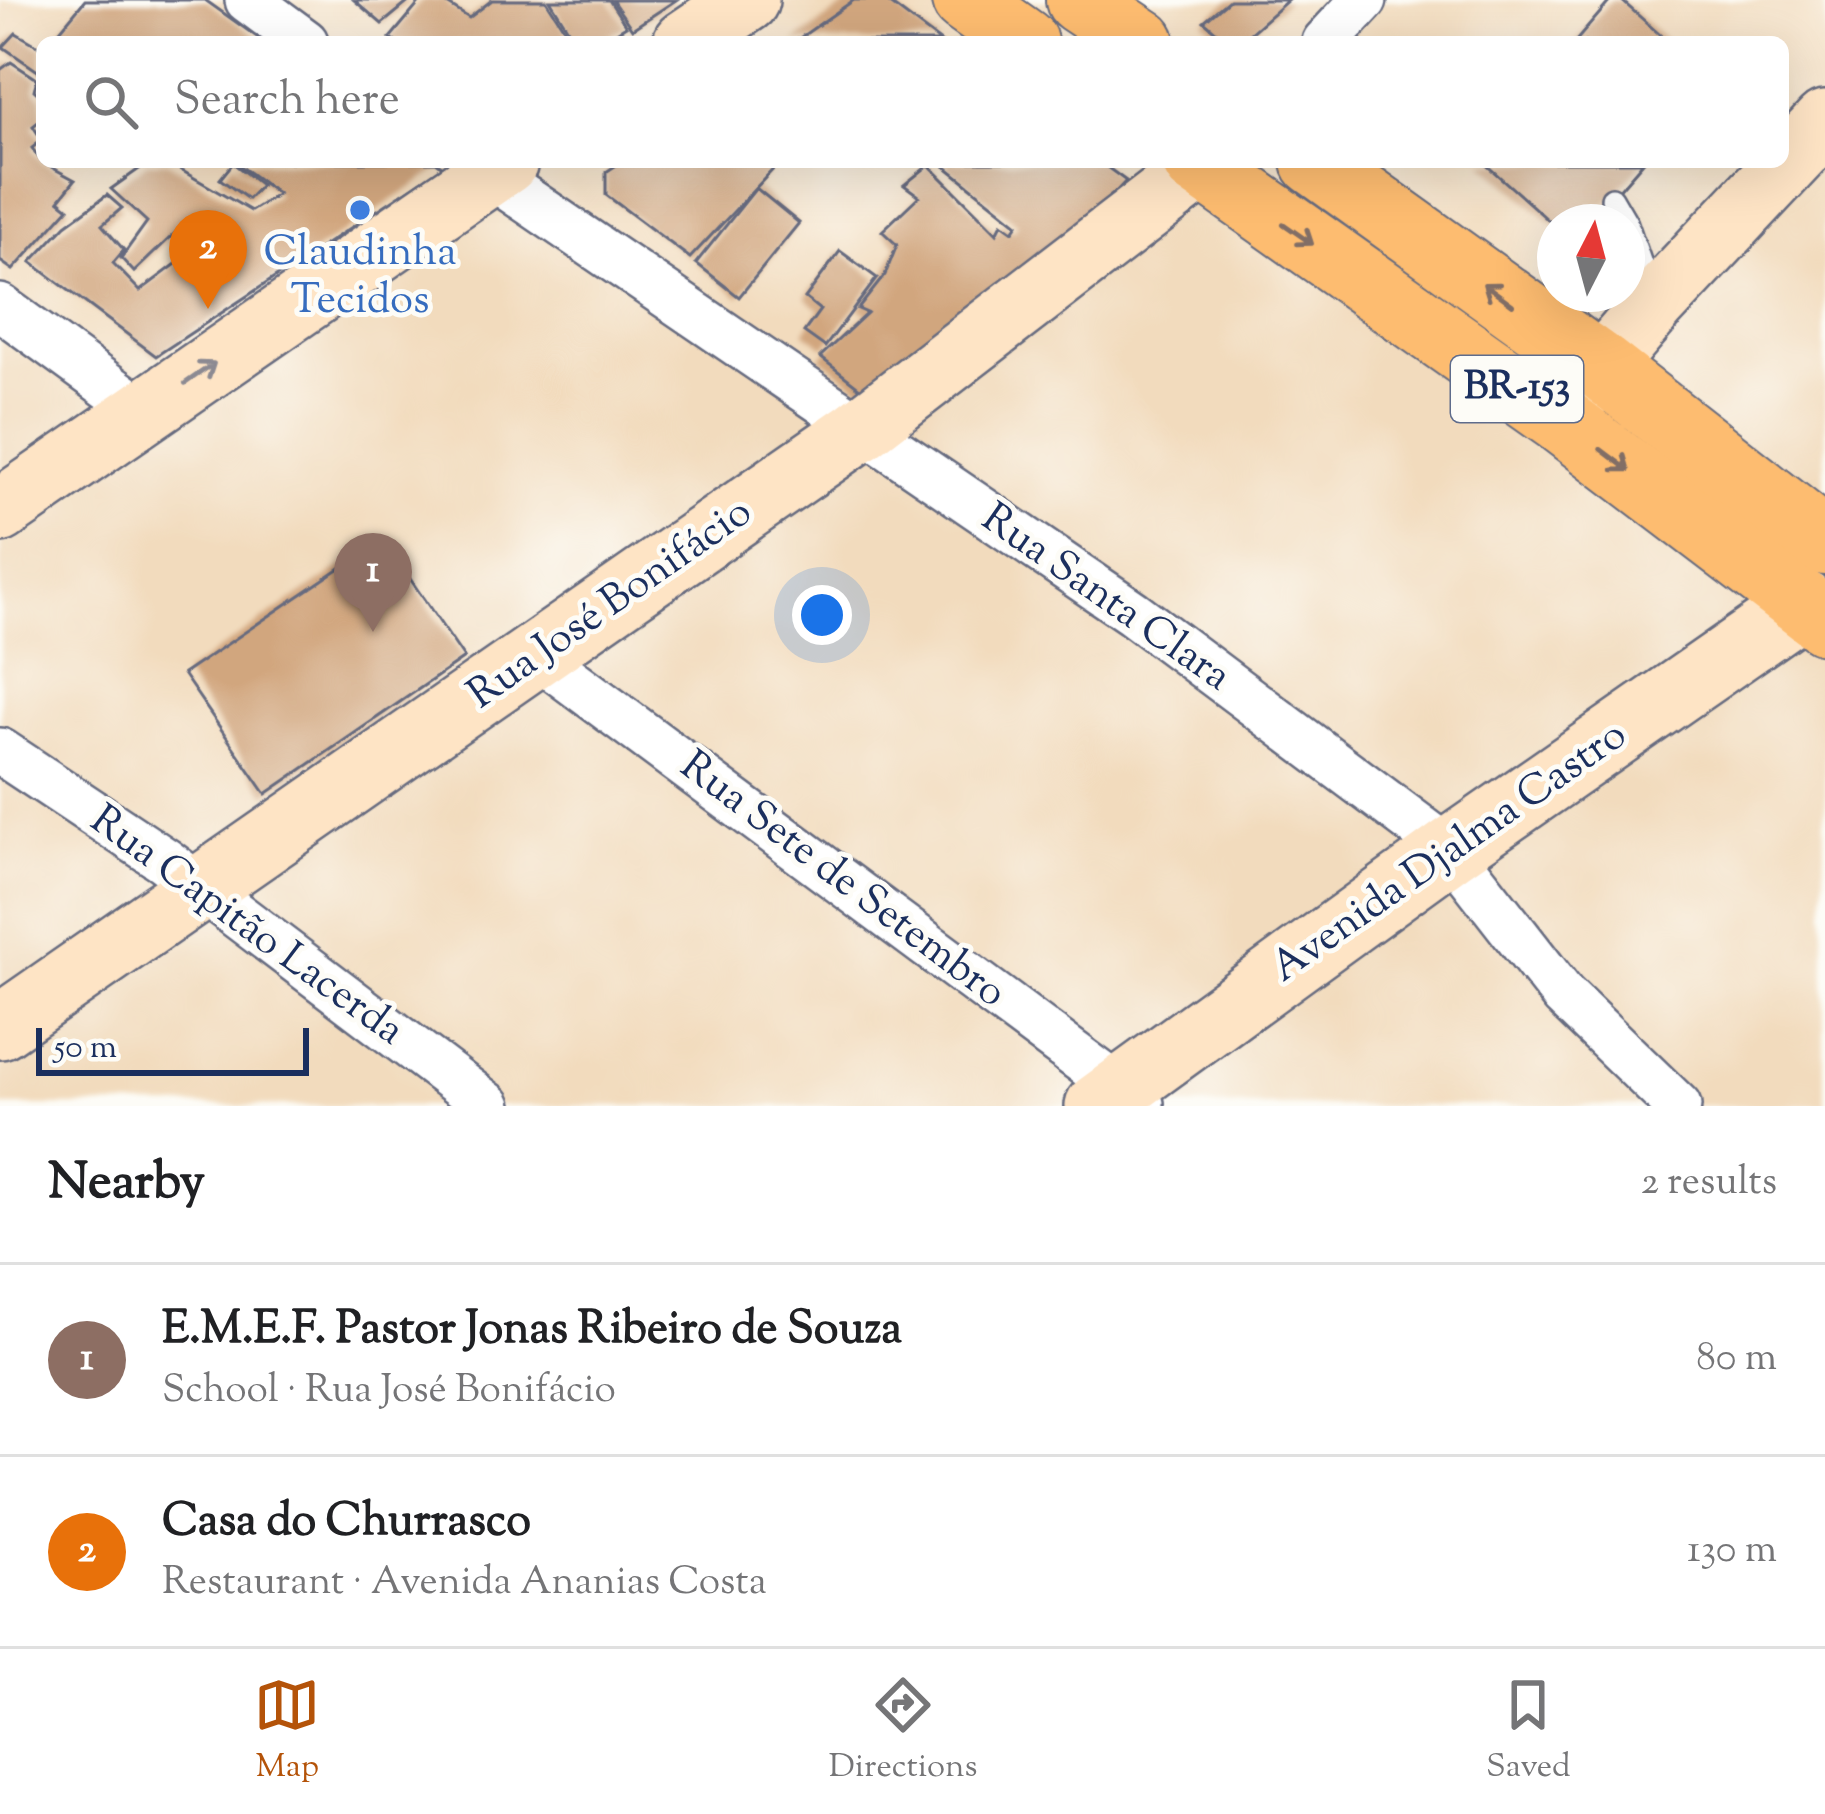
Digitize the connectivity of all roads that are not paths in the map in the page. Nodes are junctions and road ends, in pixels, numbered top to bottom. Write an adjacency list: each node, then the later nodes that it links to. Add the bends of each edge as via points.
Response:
1 (248, 0): 6 (street)
2 (747, 0): 7 (street)
3 (964, 0): 8 (main road)
4 (1079, 0): 9 (main road)
5 (1364, 0): 10 (street)
6 (297, 36)
7 (694, 36)
8 (1015, 36)
9 (1133, 36)
10 (1330, 36)
11 (1825, 124): 12 (street)
12 (1789, 162)
13 (485, 168): 25 (street, one-way to 13)
14 (491, 168): 27 (street, Rua Santa Clara)
15 (1197, 168): 27 (street, Rua José Bonifácio)
16 (1208, 168): 26 (main road, BR-153, one-way to 26)
17 (1323, 168): 24 (main road, BR-153, one-way to 17)
18 (1783, 168): 22 (street)
19 (1612, 198): 20 (lane)
20 (1615, 204)
21 (1645, 270): 22 (lane)
22 (1654, 305): 24 (street)
23 (0, 307): 25 (street)
24 (1600, 367): 26 (street); 29 (main road, BR-153)
25 (144, 412): 28 (street)
26 (1558, 418): 30 (main road, BR-153, one-way to 30)
27 (858, 431): 31 (street, Rua José Bonifácio); 33 (street, Rua Santa Clara, via 1133,613)
28 (0, 511)
29 (1825, 542)
30 (1815, 612): 33 (street, Avenida Djalma Castro)
31 (539, 657): 34 (street, Rua José Bonifácio); 36 (street, Rua Sete de Setembro)
32 (0, 751): 34 (street, Rua Capitão Lacerda)
33 (1450, 850): 36 (street, Avenida Djalma Castro); 38 (street, Rua Santa Clara, via 1563,994)
34 (200, 891): 35 (street, Rua José Bonifácio); 37 (street, Rua Capitão Lacerda)
35 (0, 1027)
36 (1121, 1100)
37 (489, 1106)
38 (1678, 1106)

